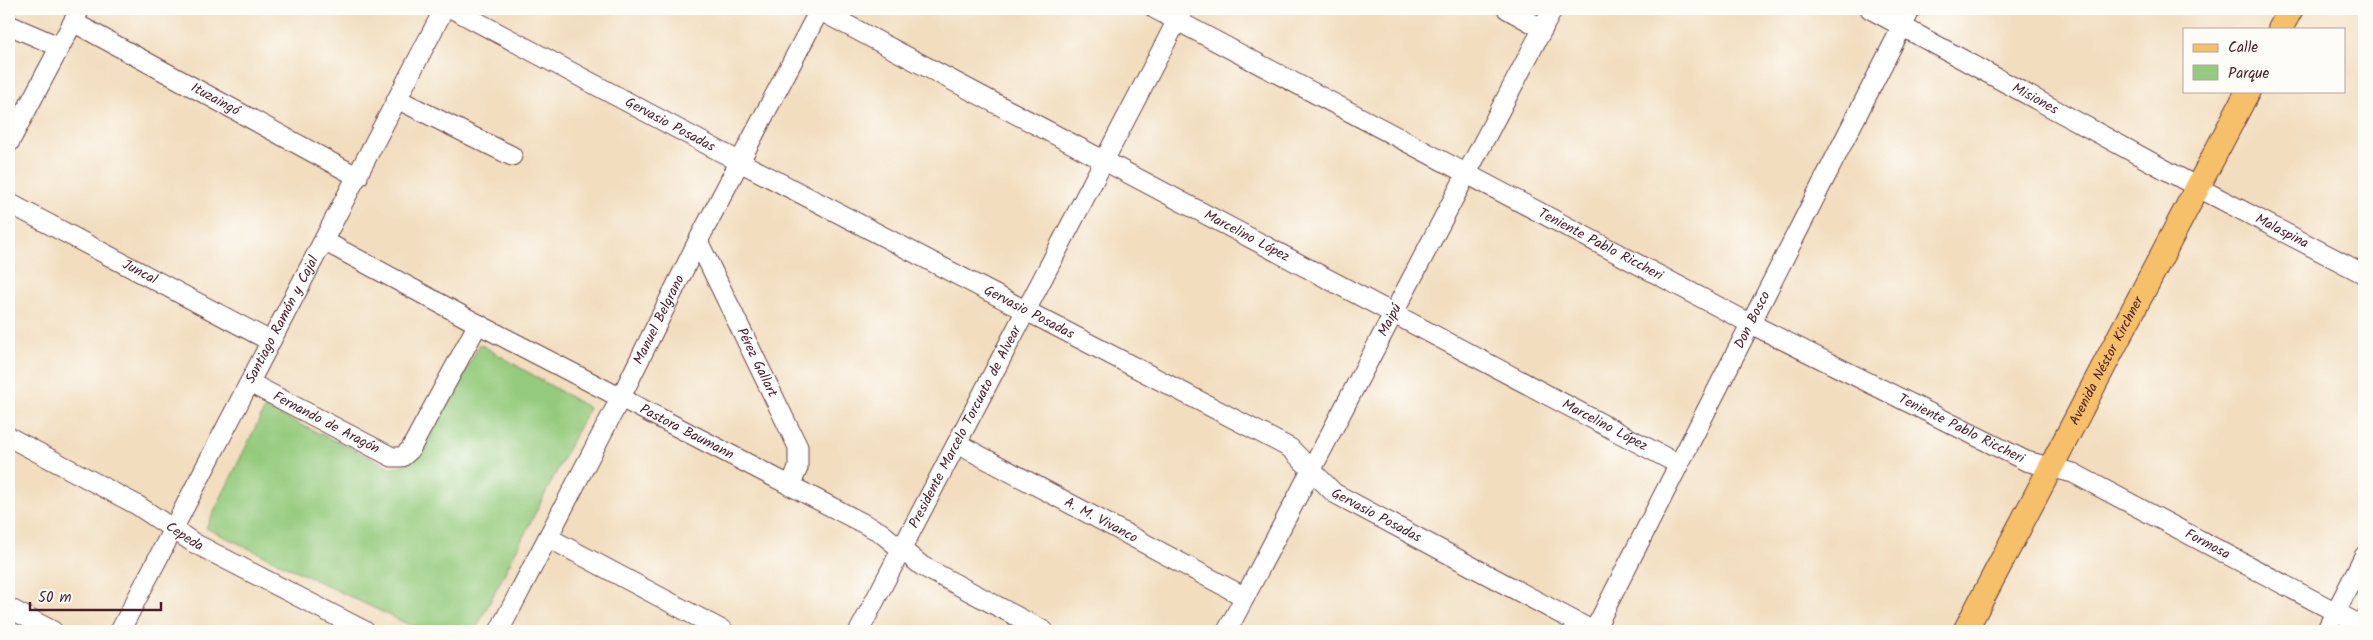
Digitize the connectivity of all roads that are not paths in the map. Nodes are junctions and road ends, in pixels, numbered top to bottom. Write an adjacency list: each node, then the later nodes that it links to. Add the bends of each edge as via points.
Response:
1 (444, 9): 17 (street, Santiago Ramón y Cajal)
2 (453, 9): 20 (street, Gervasio Posadas)
3 (819, 9): 20 (street, Manuel Belgrano); 21 (street, Marcelino López)
4 (1155, 9): 9 (street, Teniente Pablo Riccheri)
5 (1507, 9): 14 (street)
6 (1553, 9): 14 (street, Maipú)
7 (1870, 9): 11 (street, Misiones)
8 (2291, 9): 13 (main road)
9 (1180, 14): 21 (street, Presidente Marcelo Torcuato de Alvear); 22 (street, Teniente Pablo Riccheri)
10 (77, 15): 15 (street); 23 (street, Ituzaingó)
11 (1906, 17): 24 (street, Misiones); 32 (street, Don Bosco)
12 (9, 25): 15 (street)
13 (2281, 28)
14 (1543, 29): 22 (street, Maipú)
15 (60, 47): 18 (street)
16 (2247, 92): 24 (main road, Avenida Néstor Kirchner)
17 (397, 99): 19 (street); 23 (street, Santiago Ramón y Cajal)
18 (9, 143)
19 (512, 156)
20 (740, 162): 27 (street, Manuel Belgrano); 29 (street, Gervasio Posadas)
21 (1104, 162): 29 (street, Presidente Marcelo Torcuato de Alvear); 30 (street, Marcelino López)
22 (1467, 174): 30 (street, Maipú); 32 (street, Teniente Pablo Riccheri)
23 (358, 177): 26 (street, Santiago Ramón y Cajal)
24 (2199, 188): 28 (street, Malaspina); 39 (main road, Avenida Néstor Kirchner)
25 (9, 203): 33 (street, Juncal)
26 (324, 241): 31 (street, Pastora Baumann); 33 (street, Santiago Ramón y Cajal)
27 (698, 241): 35 (street, Manuel Belgrano); 41 (street, Pérez Gallart, via 798,447 798,468)
28 (2364, 274)
29 (1027, 311): 37 (street, Presidente Marcelo Torcuato de Alvear); 40 (street, Gervasio Posadas, via 1290,448)
30 (1394, 313): 38 (street, Marcelino López); 40 (street, Maipú)
31 (478, 324): 34 (street, Fernando de Aragón, via 410,450 402,457 392,457); 35 (street, Pastora Baumann)
32 (1752, 324): 38 (street, Don Bosco); 39 (street, Teniente Pablo Riccheri, via 2026,461)
33 (270, 341): 34 (street, Santiago Ramón y Cajal)
34 (250, 384): 42 (street, Santiago Ramón y Cajal)
35 (620, 399): 41 (street, Pastora Baumann); 43 (street, Manuel Belgrano)
36 (9, 437): 42 (street, Cepeda, via 137,505)
37 (958, 444): 44 (street, Presidente Marcelo Torcuato de Alvear); 46 (street, A. M. Vivanco)
38 (1678, 464): 58 (street, Don Bosco)
39 (2050, 467): 48 (street, Formosa, via 2073,473); 59 (main road, Avenida Néstor Kirchner)
40 (1312, 471): 46 (street, Maipú); 58 (street, Gervasio Posadas, via 1334,493)
41 (790, 486): 44 (street, Pastora Baumann, via 880,532)
42 (173, 528): 51 (street, Santiago Ramón y Cajal); 52 (street, Cepeda, via 194,543)
43 (549, 538): 53 (street, Manuel Belgrano); 54 (street)
44 (902, 549): 55 (street, Presidente Marcelo Torcuato de Alvear); 56 (street, Pastora Baumann, via 922,566)
45 (2364, 556): 48 (street)
46 (1245, 597): 57 (street, Maipú)
47 (9, 608): 50 (street)
48 (2335, 612): 49 (street, Formosa); 60 (street)
49 (2364, 627)
50 (53, 631)
51 (120, 631)
52 (364, 631)
53 (499, 631)
54 (724, 631)
55 (859, 631)
56 (1044, 631)
57 (1227, 631)
58 (1593, 631)
59 (1965, 631)
60 (2326, 631)

